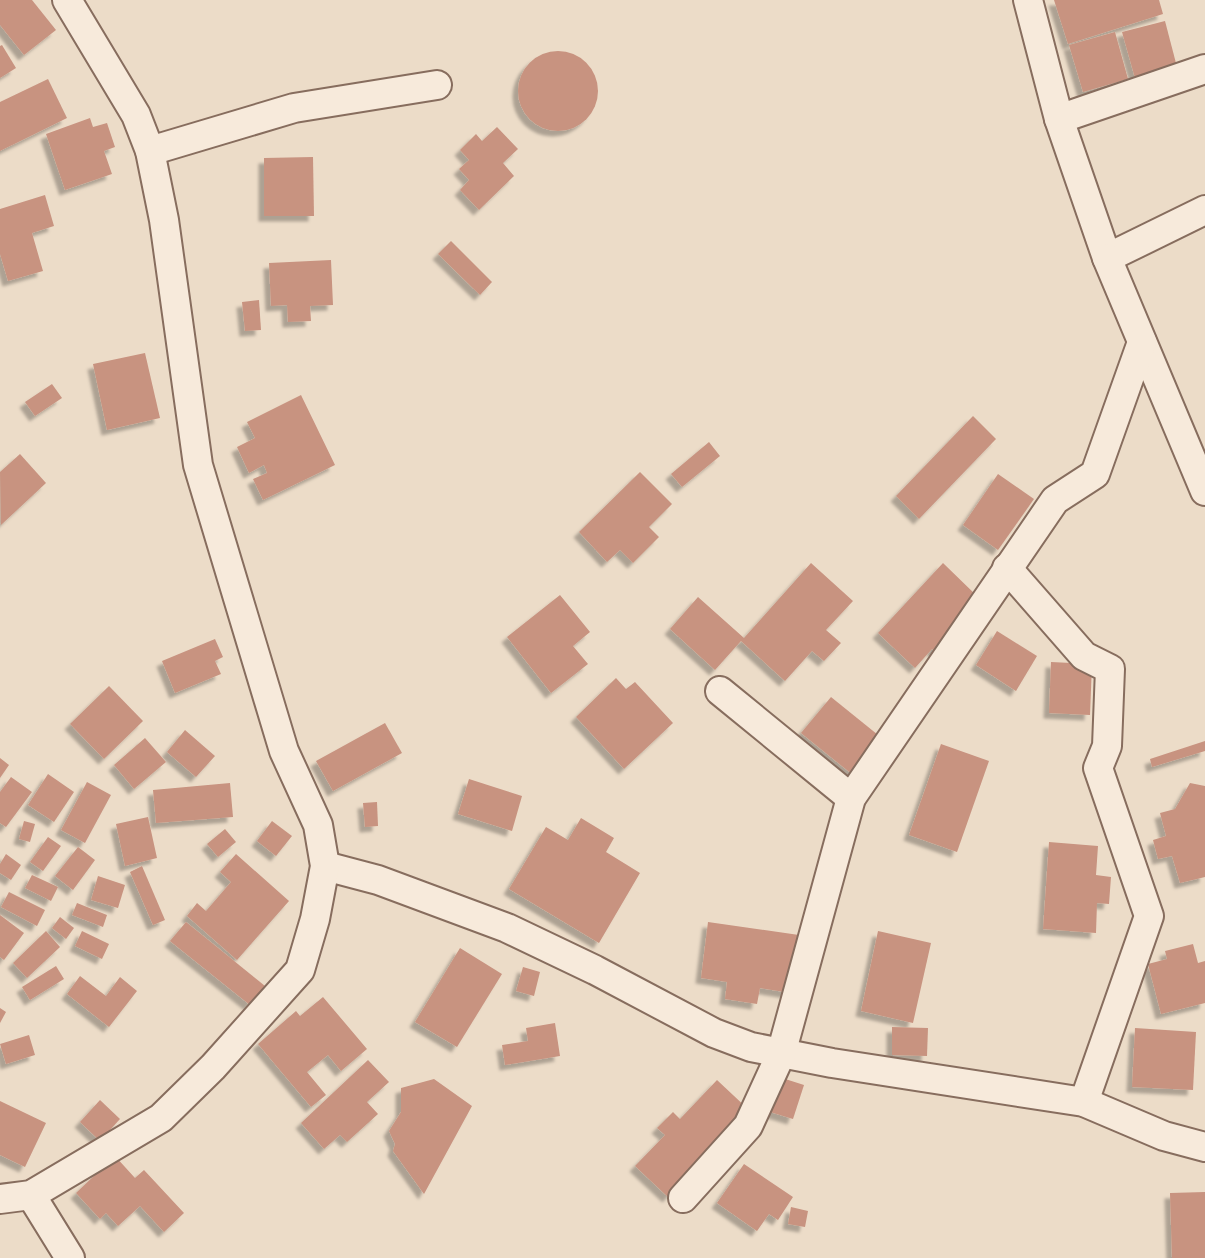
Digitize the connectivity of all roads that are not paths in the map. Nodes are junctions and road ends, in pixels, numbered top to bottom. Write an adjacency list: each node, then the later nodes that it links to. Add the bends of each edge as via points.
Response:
1 (67, 0): 6 (street, via 136,115)
2 (1028, 0): 5 (street)
3 (1205, 69): 5 (street)
4 (437, 85): 6 (street, via 294,108)
5 (1059, 119): 8 (street)
6 (150, 151): 14 (street, via 164,220 198,465 284,751 318,825)
7 (1205, 210): 8 (street)
8 (1107, 258): 9 (street)
9 (1142, 342): 10 (street); 11 (street, via 1095,474 1055,500)
10 (1205, 491)
11 (1006, 568): 13 (street); 16 (street, via 1084,657 1110,669 1107,746 1098,768 1149,916)
12 (720, 691): 13 (street)
13 (851, 798): 15 (street)
14 (325, 866): 15 (street, via 378,880 507,928 714,1033); 18 (street, via 300,970 262,1013 161,1118)
15 (780, 1054): 16 (street); 19 (street, via 748,1126)
16 (1084, 1102): 17 (street, via 1164,1136)
17 (1205, 1146)
18 (31, 1195): 20 (street); 21 (street)
19 (683, 1198)
20 (0, 1199)
21 (70, 1258)

